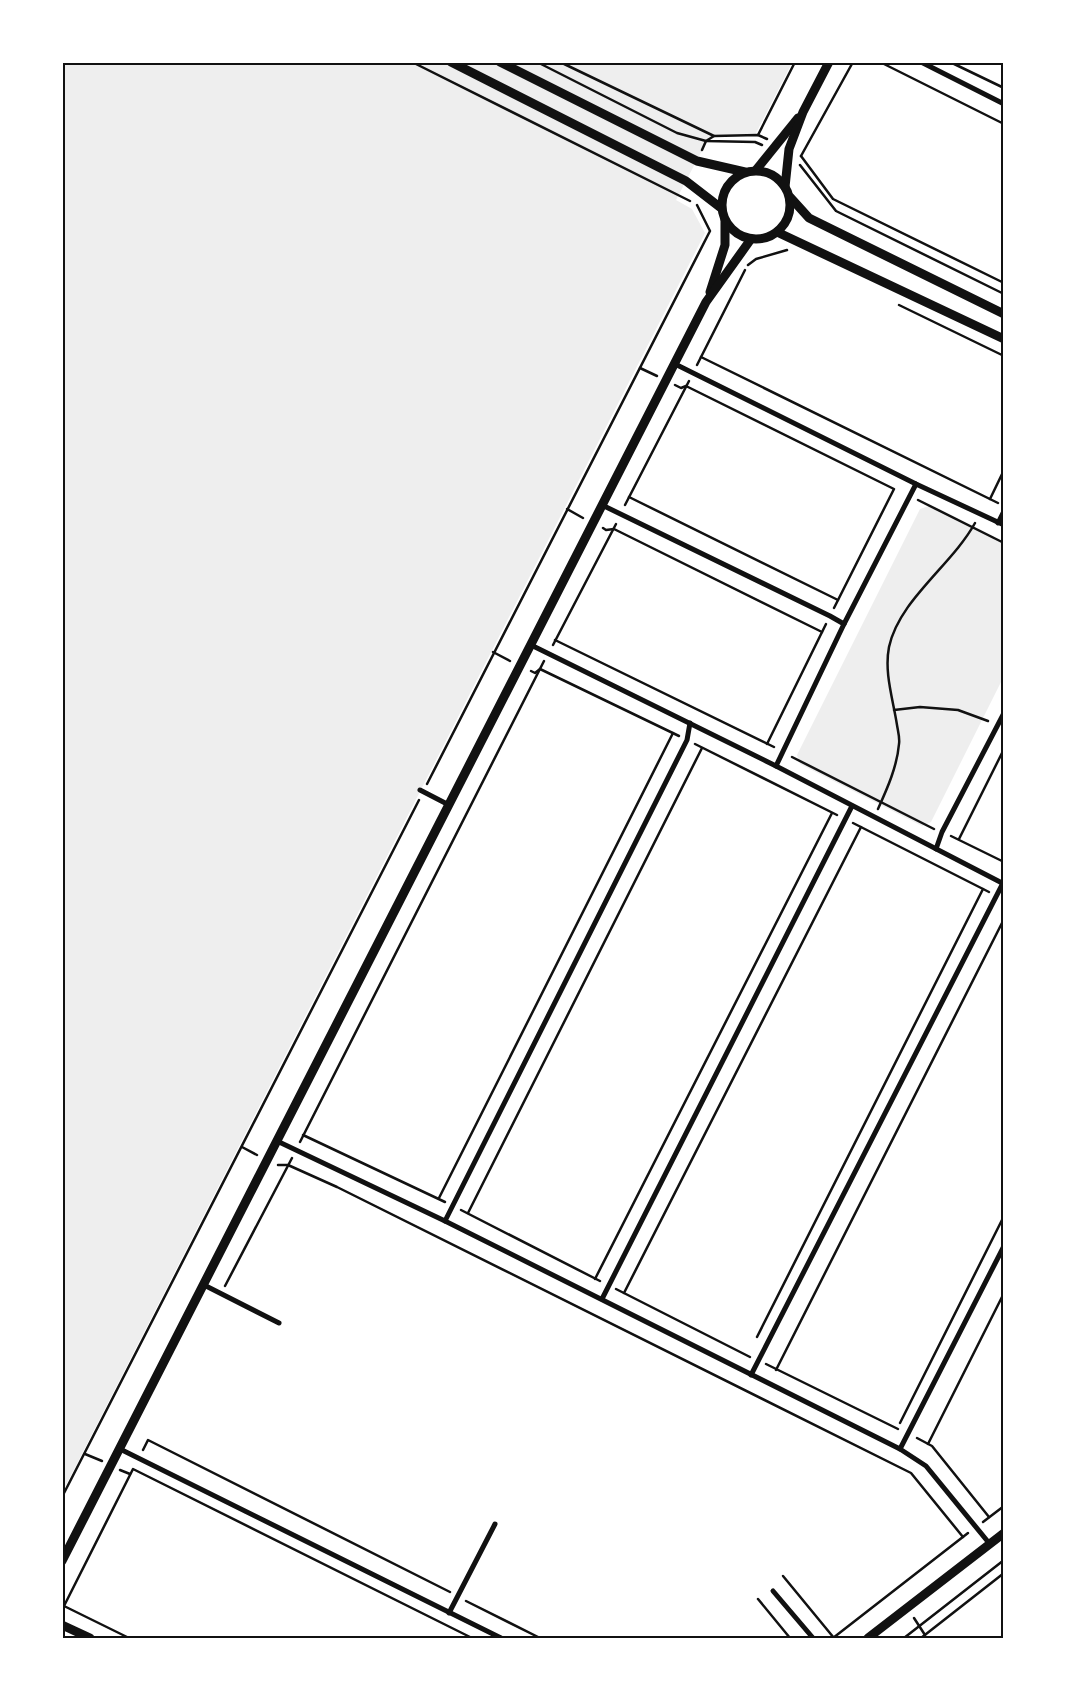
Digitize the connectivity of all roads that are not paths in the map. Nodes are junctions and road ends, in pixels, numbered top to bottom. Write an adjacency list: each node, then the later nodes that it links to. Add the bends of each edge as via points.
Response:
1 (451, 62): 11 (street, via 686,181)
2 (500, 62): 8 (street, via 697,161)
3 (829, 62): 6 (street)
4 (921, 62): 5 (street)
5 (1004, 104)
6 (803, 112): 7 (street); 9 (street, via 787,158)
7 (756, 170): 8 (street); 9 (street, via 768,172)
8 (745, 172): 11 (street, via 726,186)
9 (785, 187): 10 (street)
10 (790, 197): 13 (street, via 787,219); 16 (street, via 809,218)
11 (721, 208): 12 (street)
12 (724, 220): 14 (street, via 740,236); 15 (street, via 725,245)
13 (777, 232): 14 (street, via 762,239); 17 (street)
14 (751, 239): 15 (street)
15 (706, 302): 18 (street)
16 (1004, 314)
17 (1004, 339)
18 (675, 364): 19 (street); 20 (street)
19 (916, 484): 22 (street); 23 (street)
20 (602, 505): 23 (street); 24 (street)
21 (1004, 510): 22 (street)
22 (1001, 524)
23 (844, 624): 27 (street)
24 (531, 645): 26 (street); 29 (street)
25 (1004, 713): 31 (street)
26 (690, 723): 27 (street); 34 (street, via 687,740)
27 (776, 766): 30 (street)
28 (422, 790): 29 (street)
29 (449, 804): 33 (street)
30 (852, 806): 31 (street); 37 (street)
31 (936, 849): 32 (street)
32 (1003, 884): 39 (street)
33 (277, 1141): 34 (street); 36 (street)
34 (445, 1221): 37 (street)
35 (1004, 1246): 41 (street)
36 (204, 1285): 38 (street); 40 (street)
37 (602, 1299): 39 (street)
38 (279, 1323)
39 (751, 1375): 41 (street)
40 (120, 1448): 45 (street); 47 (street)
41 (900, 1449): 44 (street, via 926,1466)
42 (495, 1524): 47 (street)
43 (1004, 1533): 44 (street)
44 (989, 1543): 52 (street)
45 (62, 1561)
46 (773, 1590): 51 (street)
47 (449, 1613): 50 (street)
48 (62, 1624): 49 (street)
49 (90, 1638)
50 (501, 1638)
51 (813, 1638)
52 (868, 1638)

